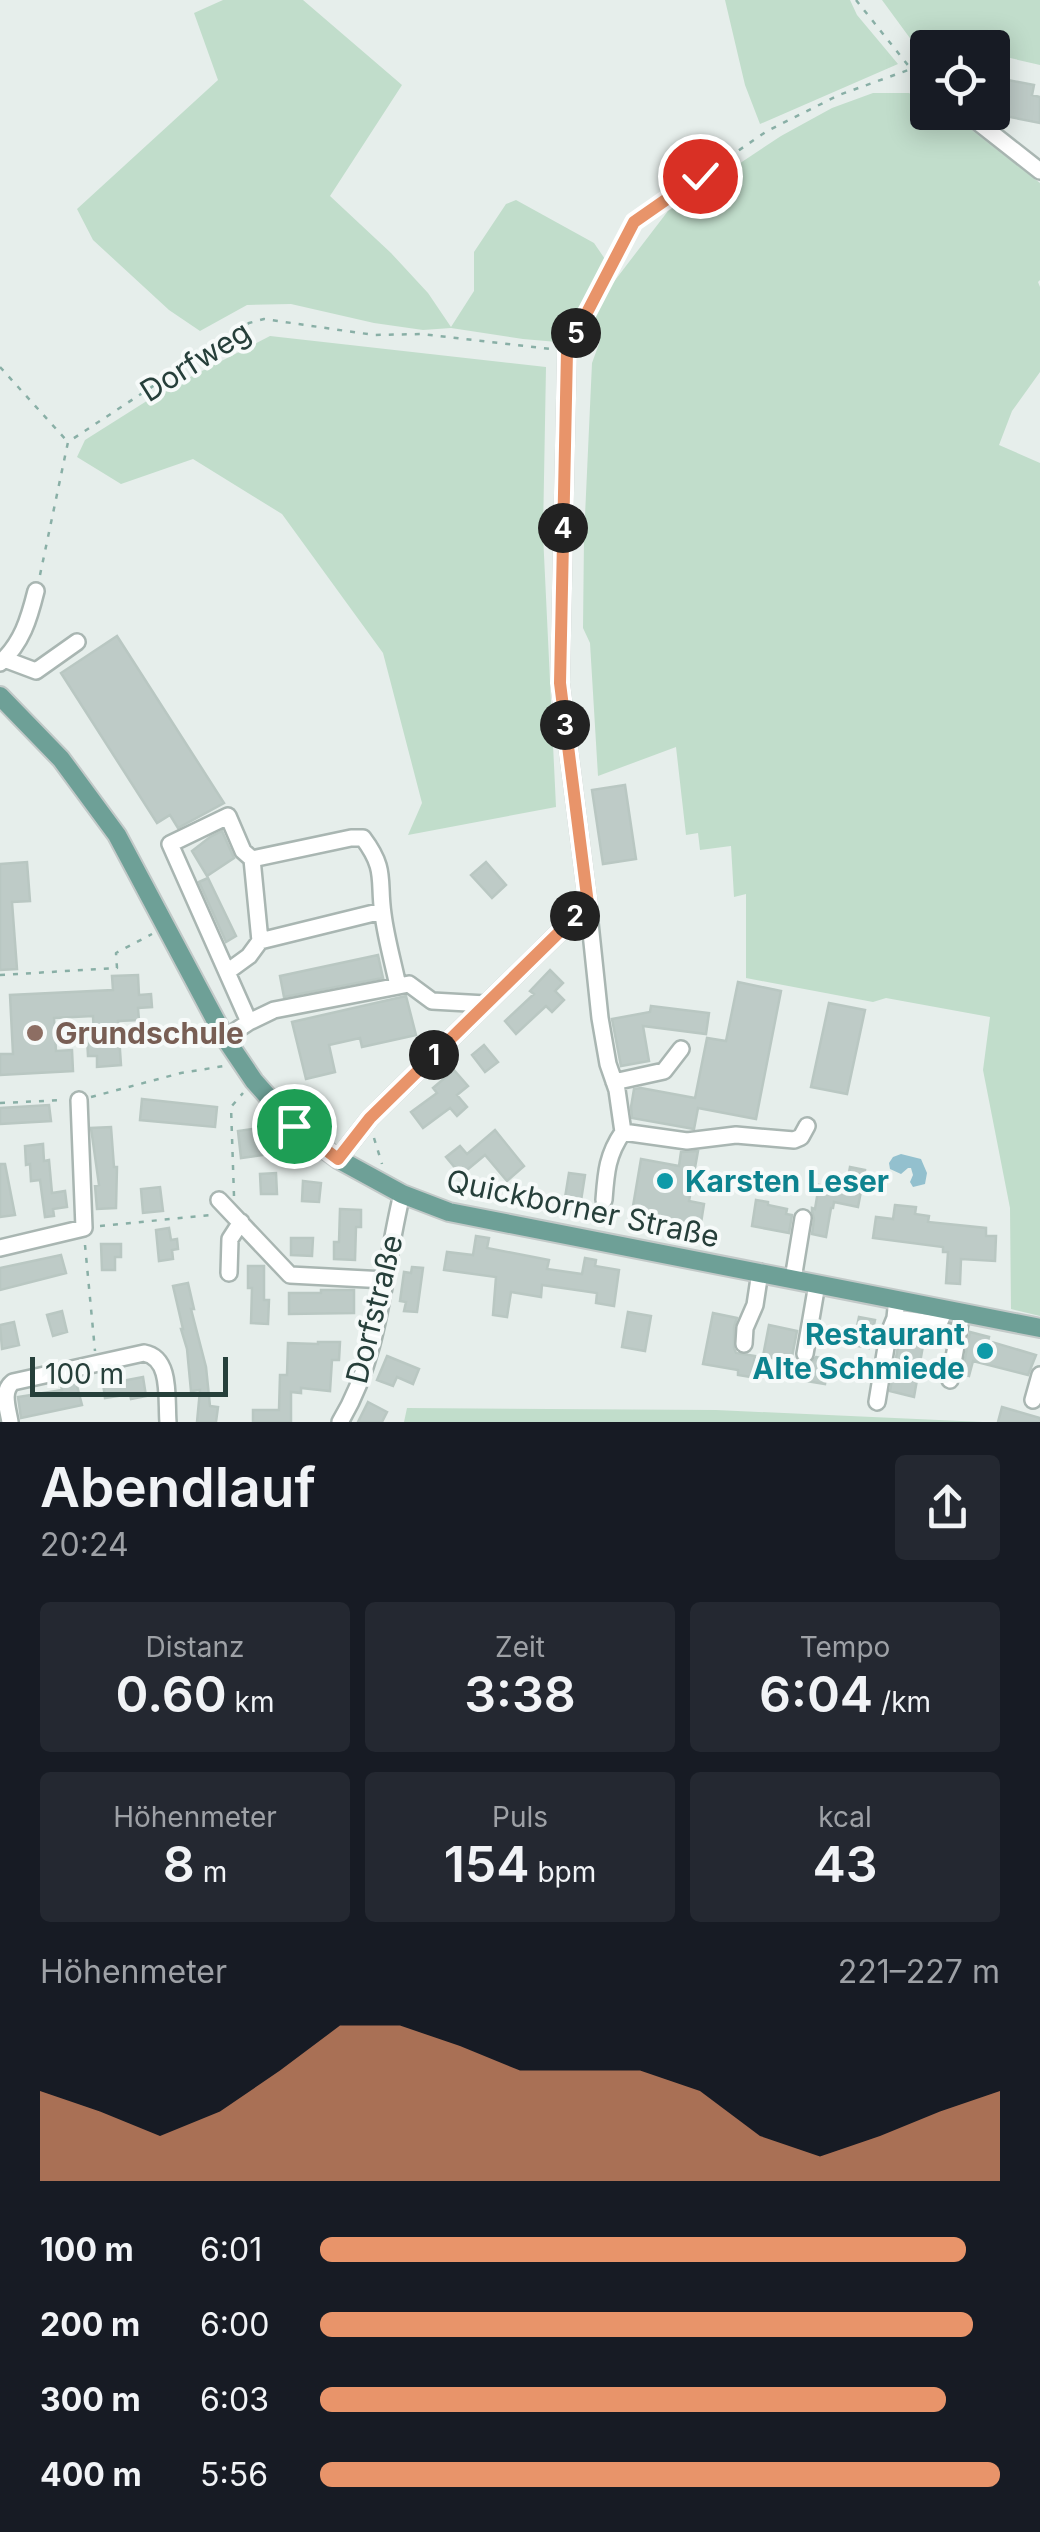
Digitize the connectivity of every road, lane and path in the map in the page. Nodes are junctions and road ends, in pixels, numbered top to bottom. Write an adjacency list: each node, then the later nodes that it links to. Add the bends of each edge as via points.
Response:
1 (856, 0): 2 (path)
2 (910, 68)
3 (910, 69): 6 (path, via 768,131 634,222)
4 (988, 130): 5 (street)
5 (1040, 170)
6 (567, 351): 8 (path, Dorfweg, via 264,319); 14 (street, via 560,683)
7 (0, 367): 8 (path)
8 (68, 442): 9 (path)
9 (36, 591): 11 (street, via 16,646)
10 (77, 642): 11 (street, via 36,671)
11 (2, 661)
12 (0, 696): 16 (main road, Quickborner Straße, via 61,759 118,835)
13 (252, 858): 15 (street, via 363,838 383,884); 17 (street); 18 (street, via 228,816 170,844)
14 (588, 904): 21 (street); 27 (street)
15 (382, 911): 17 (street); 20 (street)
16 (166, 926): 19 (path, via 116,953 117,968); 23 (main road, Quickborner Straße)
17 (260, 941): 18 (street)
18 (226, 972): 22 (street)
19 (0, 975)
20 (398, 986): 21 (street, via 409,984 432,1000); 22 (street, via 274,1010)
21 (486, 1004): 30 (street)
22 (249, 1022): 23 (street)
23 (224, 1038): 25 (main road, Quickborner Straße)
24 (681, 1049): 27 (street, via 664,1071)
25 (238, 1060): 26 (main road, Quickborner Straße); 28 (path)
26 (254, 1081): 33 (main road, Quickborner Straße, via 294,1126); 38 (path, via 232,1107)
27 (614, 1082): 32 (street)
28 (78, 1100): 29 (path); 39 (street)
29 (0, 1103)
30 (370, 1118): 33 (street); 34 (path, via 376,1150)
31 (807, 1126): 32 (street, via 794,1140 736,1135 687,1141)
32 (623, 1132): 36 (street, via 612,1147)
33 (338, 1159): 34 (main road, Quickborner Straße)
34 (397, 1191): 41 (main road, Quickborner Straße, via 449,1212); 44 (street, Dorfstraße)
35 (219, 1200): 38 (street)
36 (604, 1200)
37 (804, 1218): 43 (street)
38 (238, 1219): 39 (path, via 201,1214); 42 (street); 44 (street, via 290,1275)
39 (84, 1228): 40 (street); 51 (path)
40 (0, 1248)
41 (760, 1272): 43 (main road, Quickborner Straße); 49 (street)
42 (229, 1273)
43 (793, 1279): 45 (main road, Quickborner Straße)
44 (386, 1280): 58 (street, Dorfstraße, via 368,1361)
45 (817, 1284): 46 (main road, Quickborner Straße); 50 (street)
46 (896, 1308): 47 (main road, Quickborner Straße); 55 (street)
47 (954, 1310): 48 (main road, Quickborner Straße); 53 (street)
48 (1040, 1328)
49 (744, 1344)
50 (805, 1354)
51 (96, 1363): 56 (street, via 8,1385); 57 (street, via 144,1353 159,1359)
52 (1040, 1376): 54 (street)
53 (950, 1380)
54 (1032, 1400)
55 (878, 1402)
56 (10, 1422)
57 (168, 1422)
58 (340, 1422)

